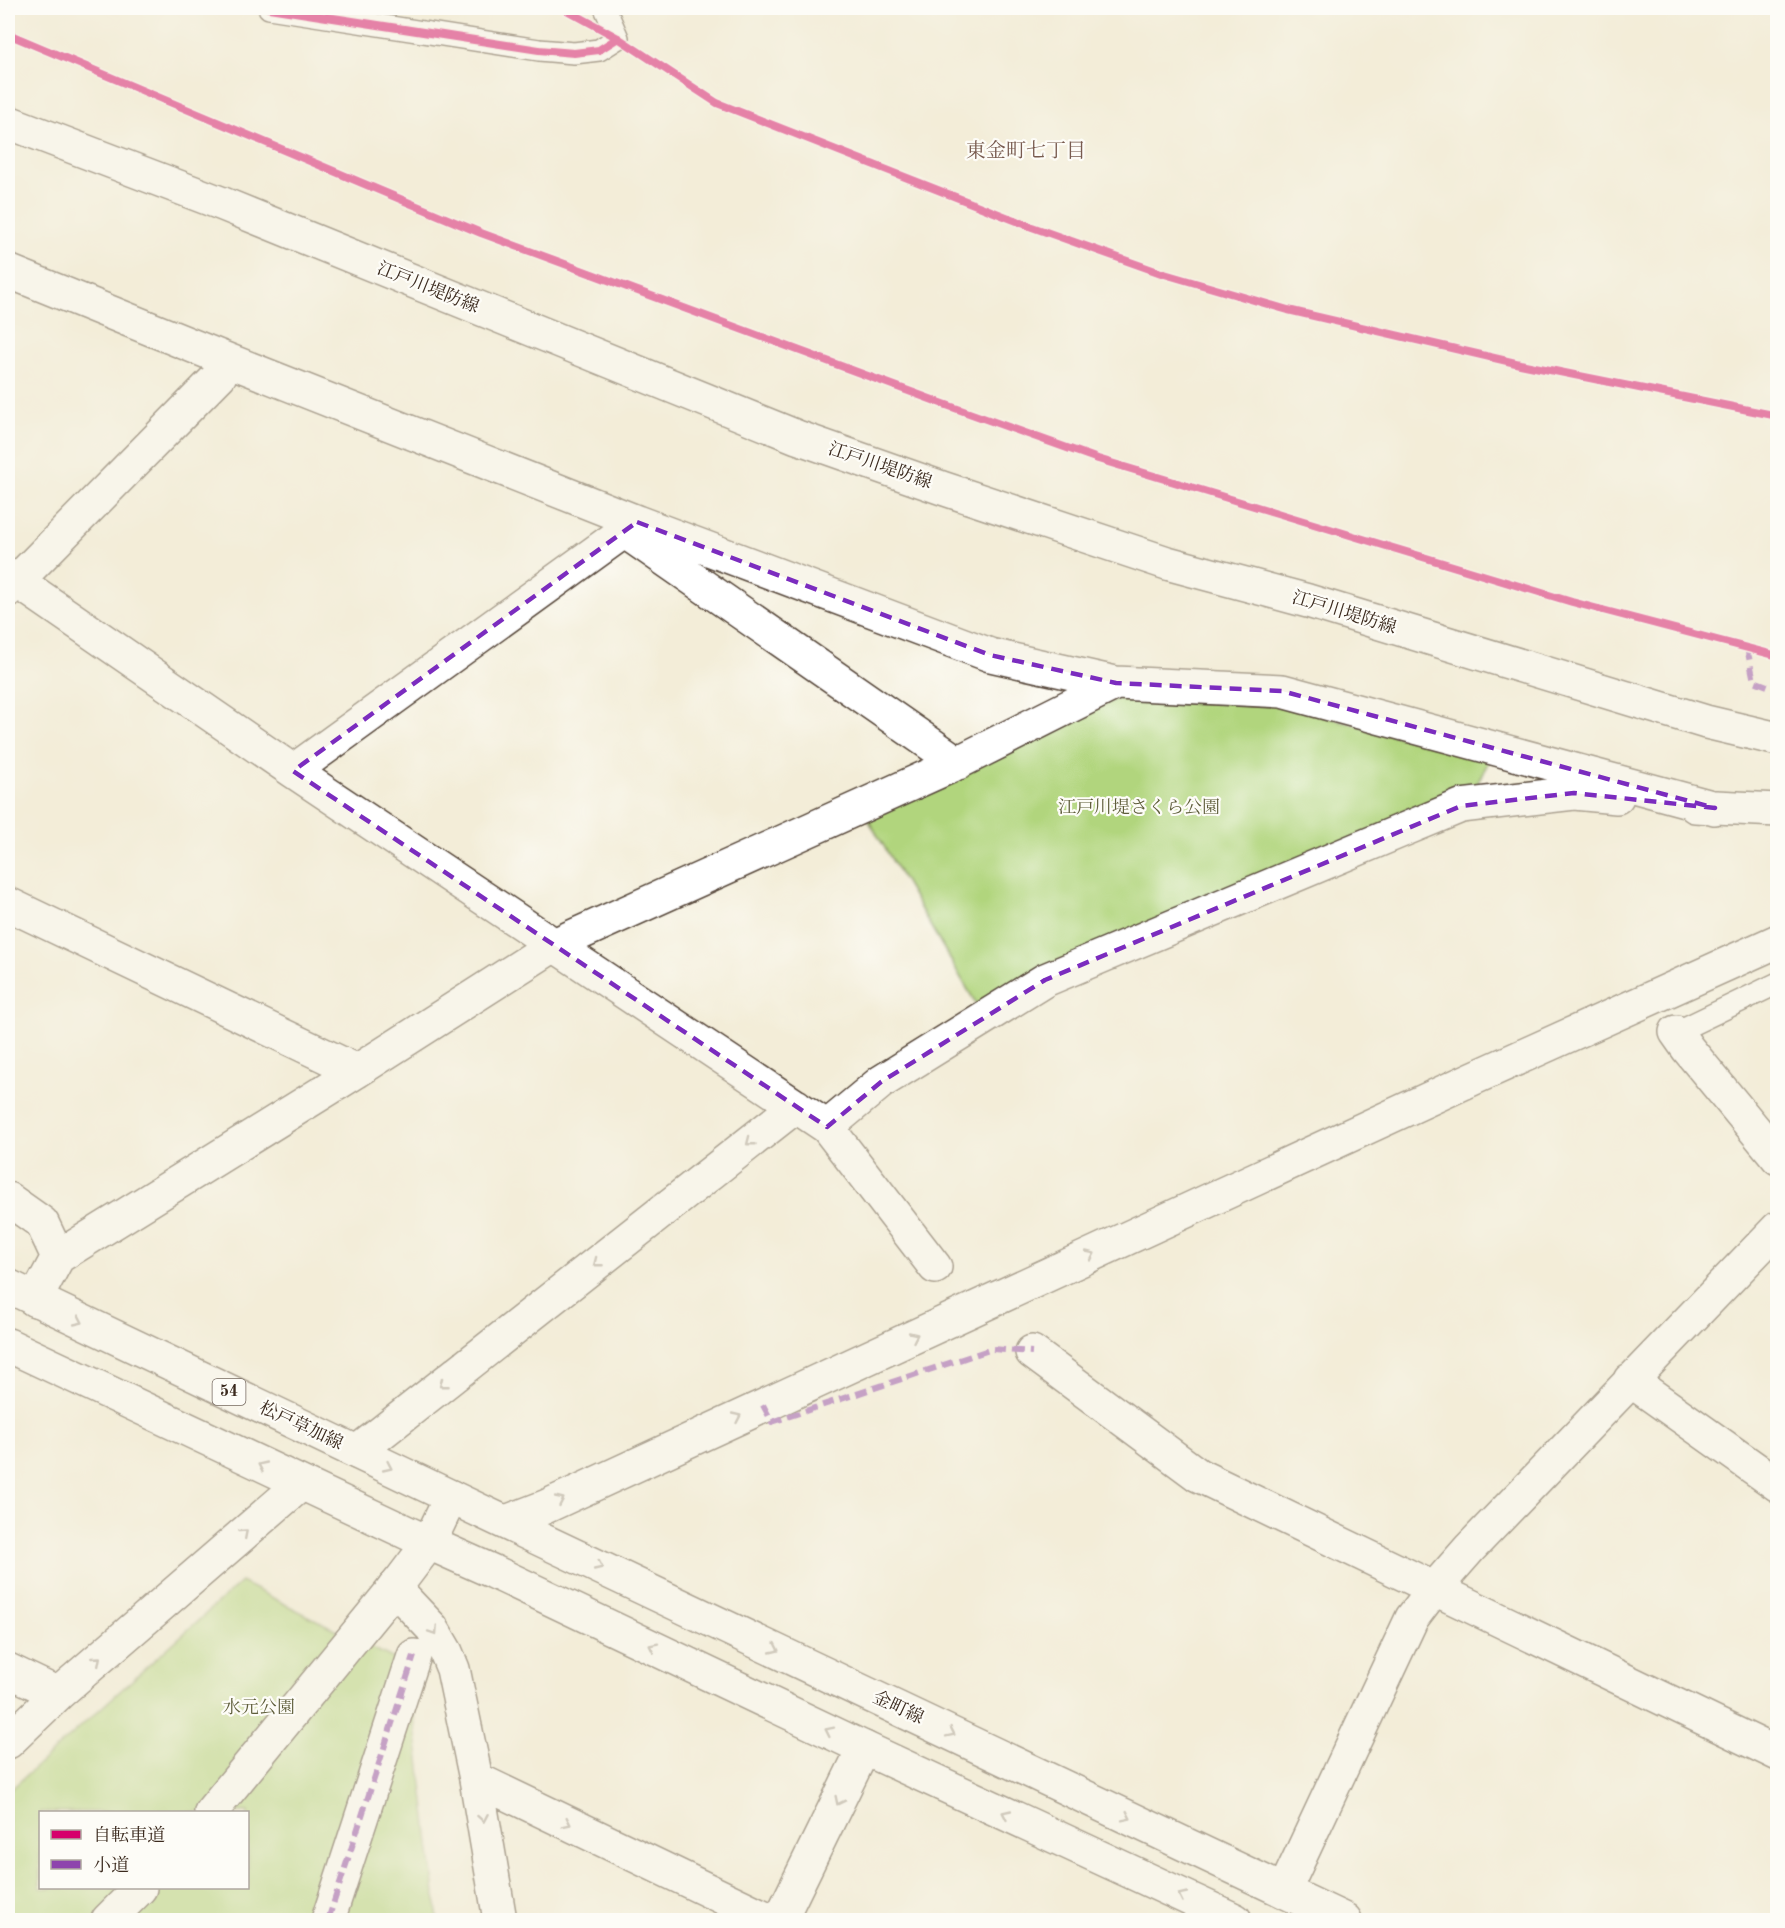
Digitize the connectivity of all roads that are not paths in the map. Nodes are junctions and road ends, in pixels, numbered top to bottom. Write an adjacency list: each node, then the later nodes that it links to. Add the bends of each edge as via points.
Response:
1 (269, 8): 2 (lane, via 574,53 599,50 618,38)
2 (605, 8)
3 (8, 122): 9 (street, 江戸川堤防線, via 797,437 942,488 1167,563 1308,601 1706,722)
4 (8, 271): 5 (street)
5 (225, 359): 6 (street); 7 (street, via 220,375)
6 (631, 526): 8 (street, via 990,655); 10 (street); 11 (street)
7 (11, 582): 11 (street)
8 (1116, 683): 10 (street); 12 (street, via 1282,691)
9 (1778, 739)
10 (958, 763): 16 (street)
11 (293, 771): 16 (street)
12 (1715, 808): 13 (street); 21 (street, via 1574,793 1461,806 1045,980 881,1082)
13 (1778, 810)
14 (8, 904): 19 (street)
15 (1778, 941): 35 (street, one-way to 15)
16 (554, 945): 19 (street); 20 (street)
17 (1778, 983): 18 (lane)
18 (1676, 1032): 22 (street)
19 (357, 1071): 25 (street)
20 (796, 1106): 21 (street); 31 (street, one-way to 31)
21 (827, 1127): 26 (street)
22 (1778, 1158)
23 (8, 1199): 25 (street, via 42,1223)
24 (1778, 1228): 30 (street)
25 (58, 1257): 27 (street)
26 (935, 1267)
27 (21, 1293): 31 (street, 松戸草加線 / 54, one-way to 31)
28 (8, 1345): 32 (street, one-way to 28)
29 (1032, 1352): 38 (street, via 1198,1474)
30 (1630, 1380): 33 (street); 38 (street)
31 (357, 1452): 34 (street, 松戸草加線 / 54, one-way to 34)
32 (301, 1484): 36 (street); 41 (street, one-way to 32)
33 (1778, 1485)
34 (451, 1497): 35 (street, 金町線); 36 (street)
35 (506, 1522): 48 (street, 金町線, one-way to 48)
36 (429, 1543): 37 (street); 43 (street, one-way to 36)
37 (394, 1588): 45 (street, one-way to 45, via 432,1628 446,1652); 46 (street)
38 (1434, 1589): 44 (street); 48 (street, via 1412,1618)
39 (414, 1656): 50 (street)
40 (8, 1670): 41 (street)
41 (58, 1694): 42 (street)
42 (8, 1742)
43 (864, 1748): 53 (street, one-way to 53); 54 (street, one-way to 43)
44 (1778, 1754)
45 (476, 1779): 51 (street, one-way to 51); 52 (street, one-way to 52)
46 (212, 1811)
47 (138, 1889): 49 (street)
48 (1284, 1891): 55 (street, 金町線)
49 (108, 1920)
50 (328, 1920)
51 (500, 1920)
52 (770, 1920)
53 (780, 1920)
54 (1236, 1920)
55 (1345, 1920)

